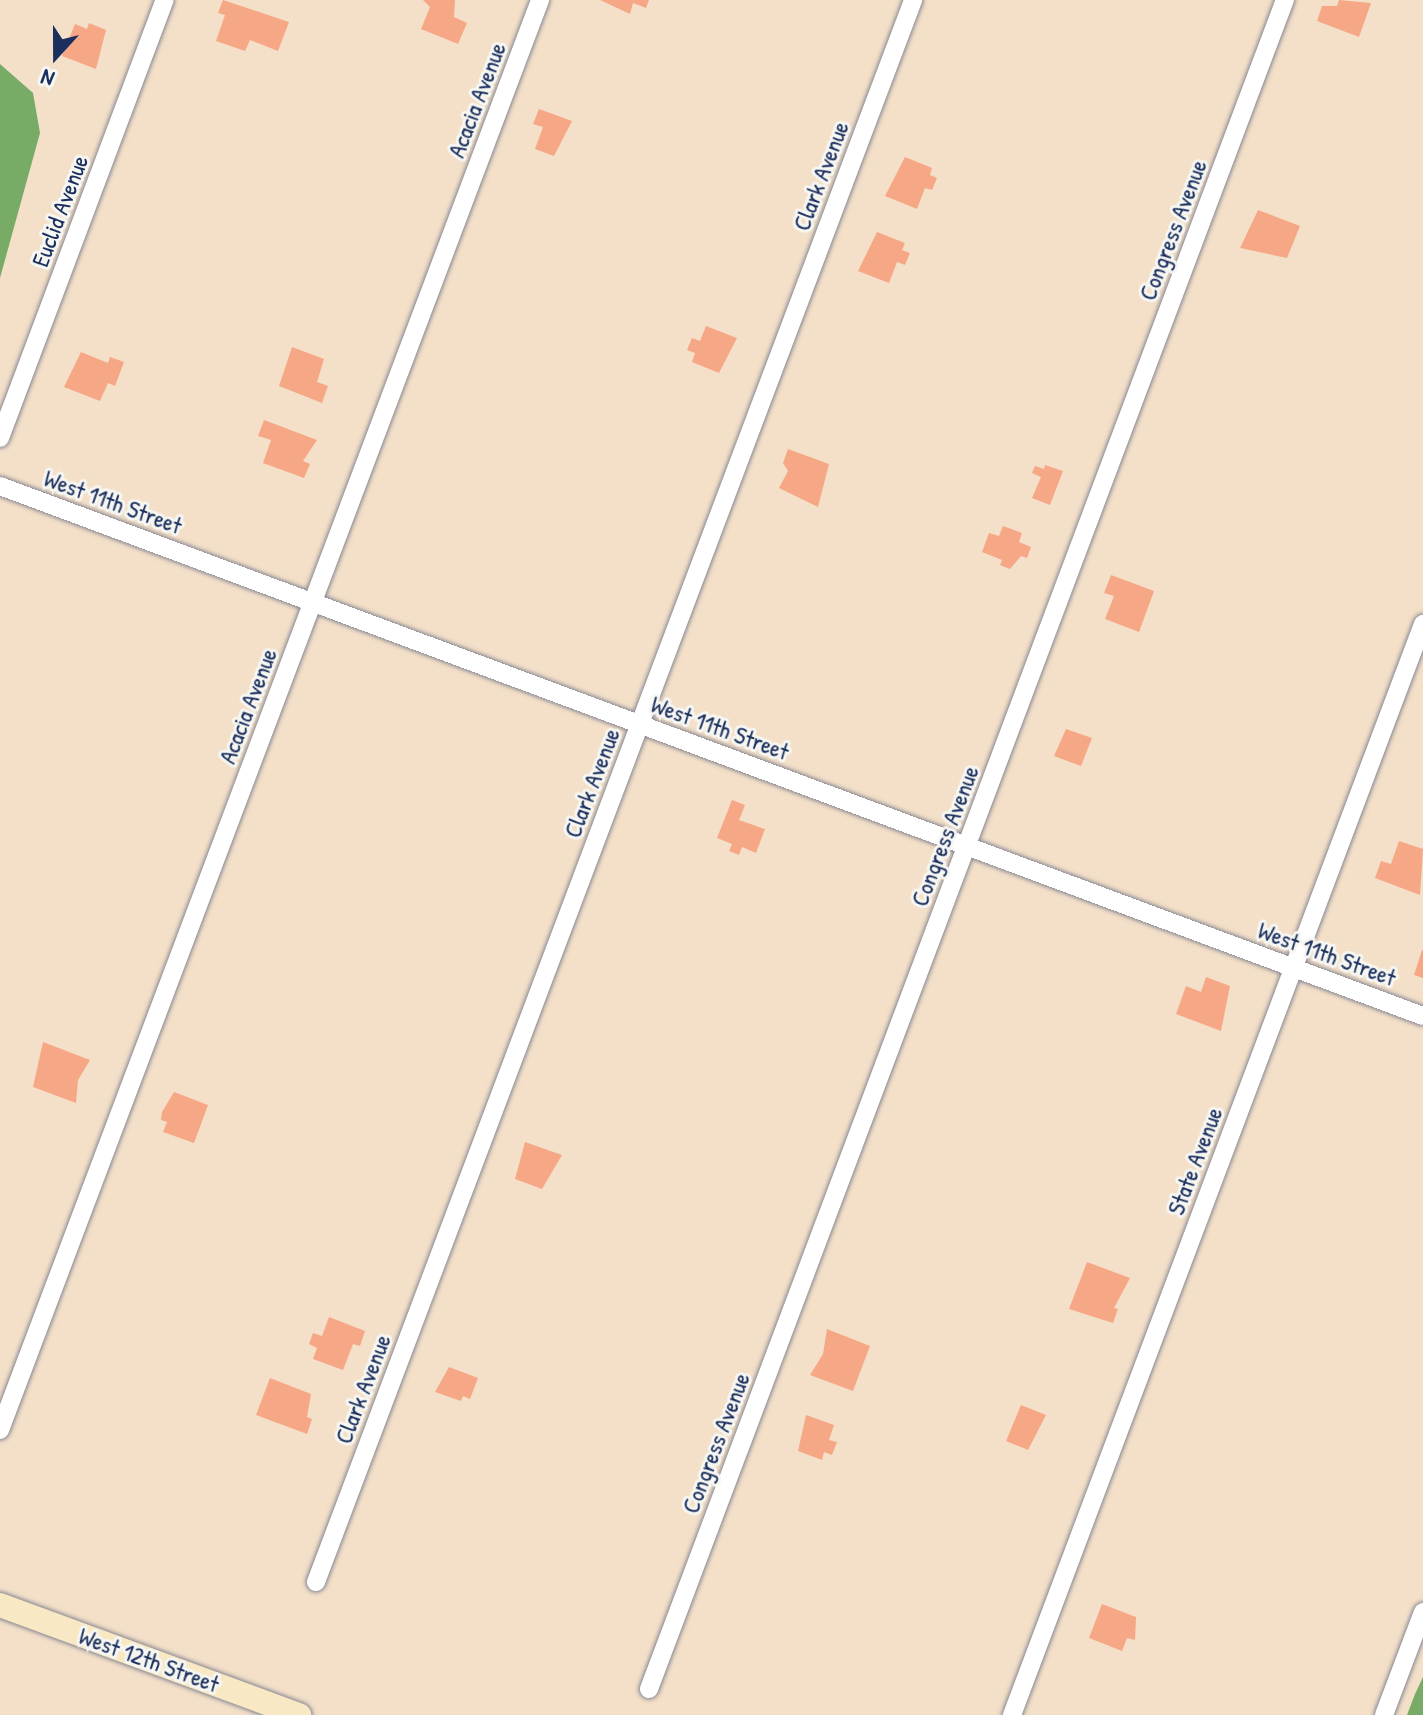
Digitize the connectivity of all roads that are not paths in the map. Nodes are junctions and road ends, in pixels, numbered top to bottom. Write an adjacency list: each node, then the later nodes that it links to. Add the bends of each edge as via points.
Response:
1 (165, 0): 5 (street, Euclid Avenue)
2 (540, 0): 7 (street, Acacia Avenue)
3 (913, 0): 9 (street, Clark Avenue)
4 (1285, 0): 10 (street, Congress Avenue)
5 (0, 438)
6 (0, 486): 7 (street, West 11th Street)
7 (313, 603): 9 (street, West 11th Street); 13 (street, Acacia Avenue)
8 (1423, 624): 11 (street, State Avenue)
9 (640, 724): 10 (street, West 11th Street); 14 (street, Clark Avenue)
10 (967, 846): 11 (street, West 11th Street); 17 (street, Congress Avenue)
11 (1293, 968): 12 (street, West 11th Street); 19 (street, State Avenue)
12 (1423, 1016)
13 (0, 1430)
14 (316, 1582)
15 (0, 1605): 18 (street, West 12th Street)
16 (1423, 1612): 20 (street)
17 (649, 1689)
18 (299, 1715)
19 (1012, 1715)
20 (1384, 1715)

